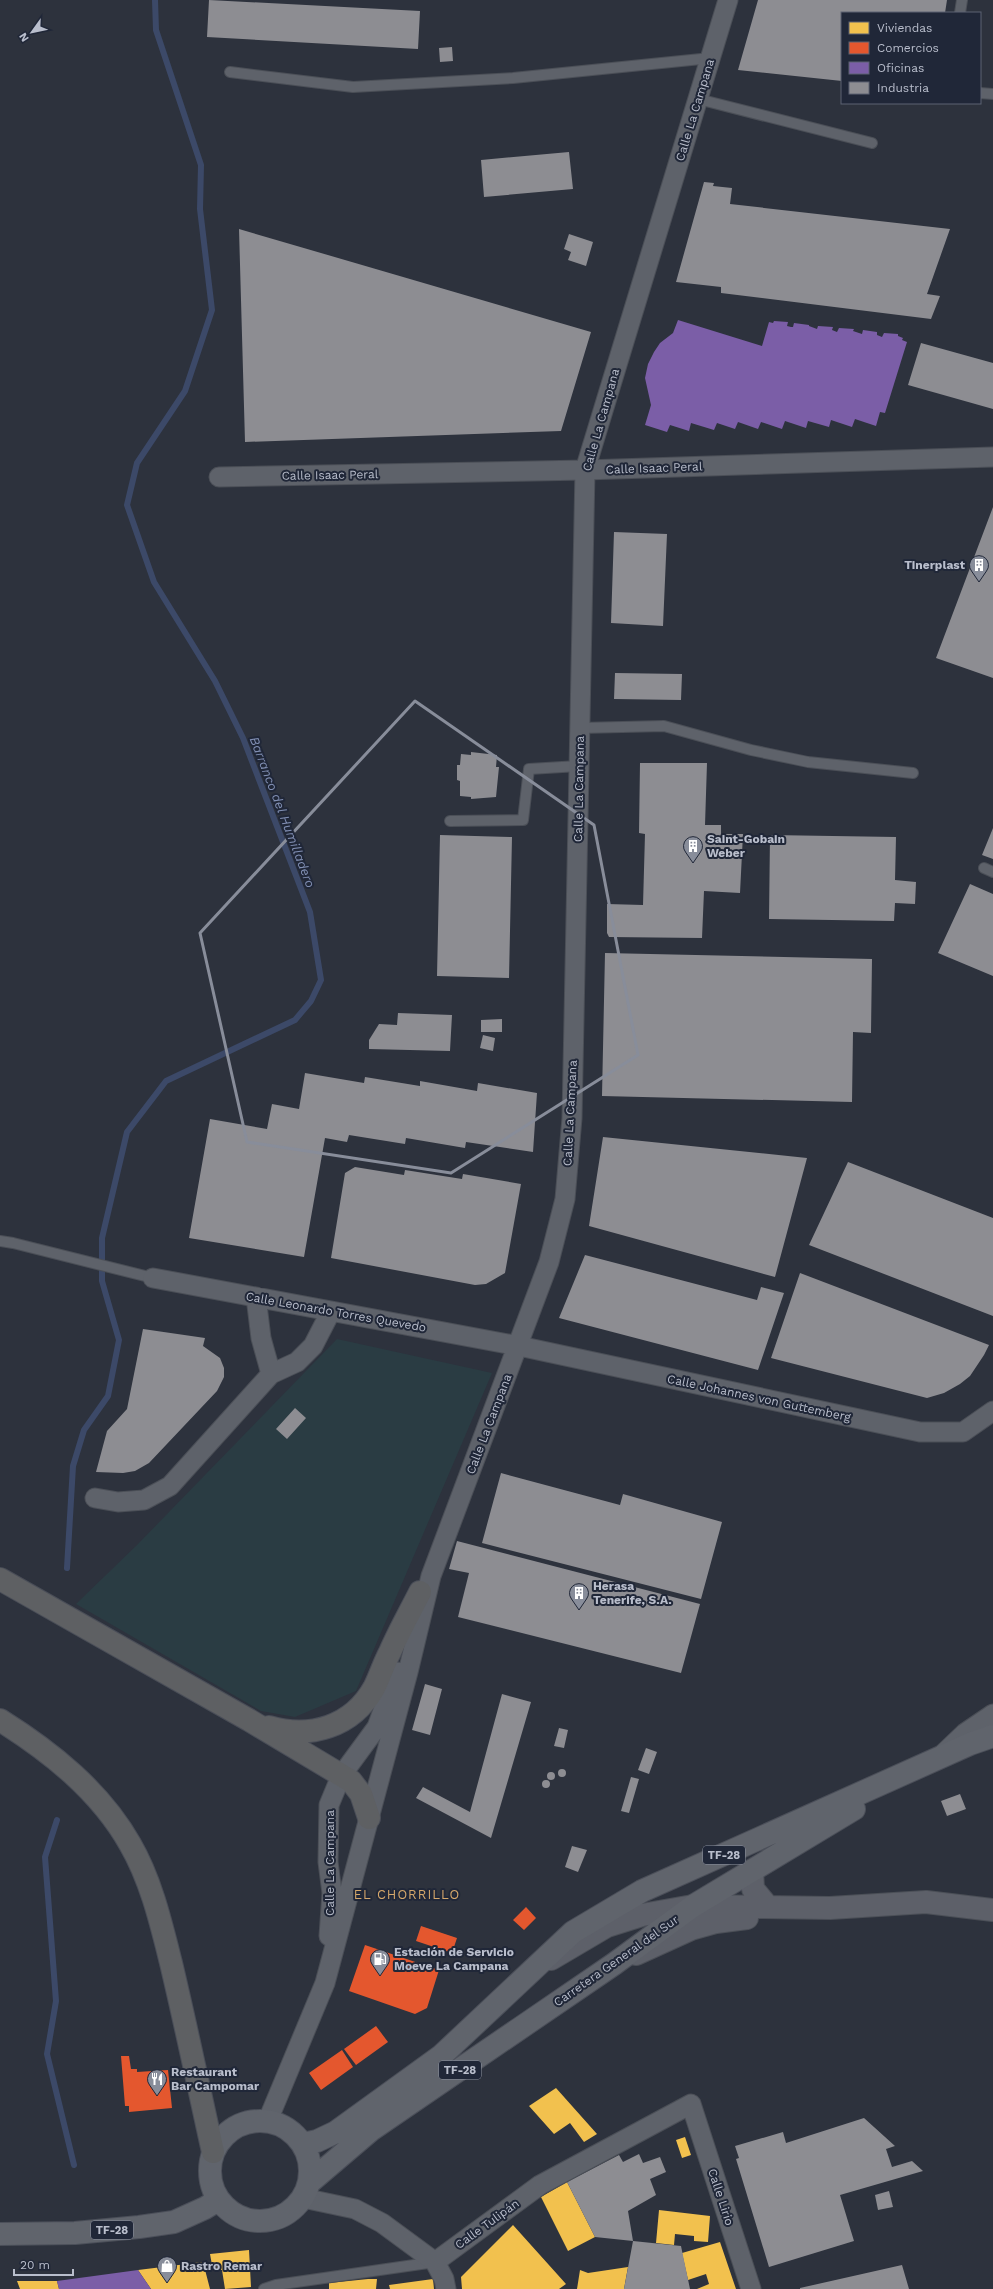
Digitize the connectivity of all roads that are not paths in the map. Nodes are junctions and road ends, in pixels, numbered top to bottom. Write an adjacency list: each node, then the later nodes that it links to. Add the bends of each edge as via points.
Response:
1 (728, 0): 4 (street, Calle La Campana)
2 (962, 0): 3 (lane)
3 (960, 12)
4 (711, 58): 5 (lane, via 513,78 353,88); 8 (street, Calle La Campana)
5 (230, 72)
6 (981, 93): 7 (lane)
7 (993, 94)
8 (698, 99): 9 (lane); 11 (street, Calle La Campana)
9 (872, 143)
10 (993, 457): 11 (street, Calle Isaac Peral)
11 (585, 470): 12 (street, Calle Isaac Peral); 13 (street, Calle La Campana)
12 (219, 477)
13 (580, 728): 14 (street, Calle La Campana); 15 (lane, via 664,726 751,750 808,762)
14 (579, 766): 16 (lane, via 529,769 523,820); 21 (street, Calle La Campana, via 572,1118 565,1199 549,1262)
15 (913, 773)
16 (450, 821)
17 (0, 1241): 18 (lane)
18 (154, 1278): 19 (street, Calle Leonardo Torres Quevedo)
19 (256, 1297): 20 (street, Calle Leonardo Torres Quevedo); 22 (street, via 261,1338)
20 (331, 1311): 21 (street, Calle Leonardo Torres Quevedo); 22 (street, via 313,1346 297,1362)
21 (519, 1346): 23 (street, Calle Johannes von Guttemberg, via 920,1432 963,1432); 26 (street, Calle La Campana)
22 (270, 1374): 24 (street, via 170,1486 144,1500 118,1502)
23 (993, 1410)
24 (95, 1498)
25 (0, 1579): 29 (highway)
26 (425, 1584): 29 (highway, via 374,1688 361,1705 341,1721 318,1731 288,1732); 32 (street, Calle La Campana, via 398,1670 376,1727); 33 (street, Calle La Campana, via 408,1672)
27 (993, 1714): 31 (street, via 965,1733)
28 (0, 1720): 45 (highway, via 76,1775 109,1812 130,1843 157,1909)
29 (249, 1720): 32 (highway)
30 (993, 1736): 31 (main road, Carretera General del Sur / TF-28)
31 (936, 1760): 34 (main road, Carretera General del Sur / TF-28); 40 (main road, Carretera General del Sur / TF-28, via 603,1912 573,1932)
32 (341, 1776): 33 (highway, via 351,1781 361,1794); 41 (street, Calle La Campana, via 330,1806 327,1829 332,1893)
33 (369, 1818): 41 (street, Calle La Campana)
34 (752, 1871): 35 (main road, Carretera General del Sur / TF-28); 36 (main road, via 753,1890)
35 (693, 1906): 36 (main road); 39 (main road, Carretera General del Sur / TF-28); 40 (main road, via 642,1915 607,1926)
36 (768, 1907): 37 (main road)
37 (830, 1908): 38 (main road, via 926,1902); 39 (main road, via 716,1922 691,1929)
38 (993, 1910)
39 (614, 1964): 46 (main road, Carretera General del Sur / TF-28, via 371,2130)
40 (526, 1974): 44 (main road, Carretera General del Sur / TF-28, via 441,2056 336,2132)
41 (325, 1983): 43 (street, Calle La Campana)
42 (691, 2104): 49 (street, Calle Tulipán, via 540,2185); 52 (street, Calle Lirio)
43 (268, 2120): 44 (main road, via 289,2129); 45 (main road, via 252,2120 236,2126 222,2137)
44 (303, 2144): 46 (main road, via 310,2162)
45 (213, 2152): 47 (main road, via 210,2172 212,2187)
46 (306, 2190): 47 (main road, TF-28, via 291,2211 275,2219 257,2221 239,2216); 49 (street, via 355,2209 382,2223)
47 (218, 2200): 48 (main road, TF-28, via 174,2222 75,2233)
48 (0, 2234)
49 (435, 2262): 50 (lane, Calle Tulipán, via 276,2285); 51 (street)
50 (264, 2289)
51 (446, 2289)
52 (751, 2289)

